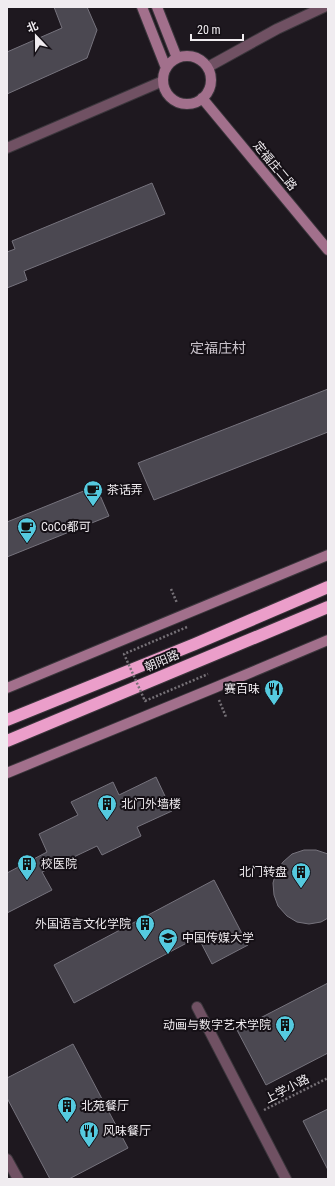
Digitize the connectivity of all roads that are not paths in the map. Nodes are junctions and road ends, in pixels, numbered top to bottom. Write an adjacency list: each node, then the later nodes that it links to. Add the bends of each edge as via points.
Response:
1 (142, 7): 6 (street)
2 (158, 7): 4 (street)
3 (324, 7): 5 (street, via 277,29)
4 (177, 58): 5 (street, via 191,56 201,60); 6 (street)
5 (208, 67): 8 (street, via 211,86)
6 (166, 68): 7 (street)
7 (163, 81): 8 (street, via 167,93 176,102 189,104); 9 (street)
8 (202, 98): 10 (street, 定福庄二路)
9 (7, 148)
10 (328, 250)
11 (328, 555): 15 (street)
12 (328, 587): 16 (highway, 朝阳路)
13 (328, 606): 17 (highway, 朝阳路)
14 (328, 640): 18 (street)
15 (7, 688)
16 (7, 720)
17 (7, 740)
18 (7, 774)
19 (197, 1006): 22 (street)
20 (7, 1158): 21 (street)
21 (18, 1179)
22 (286, 1179)

